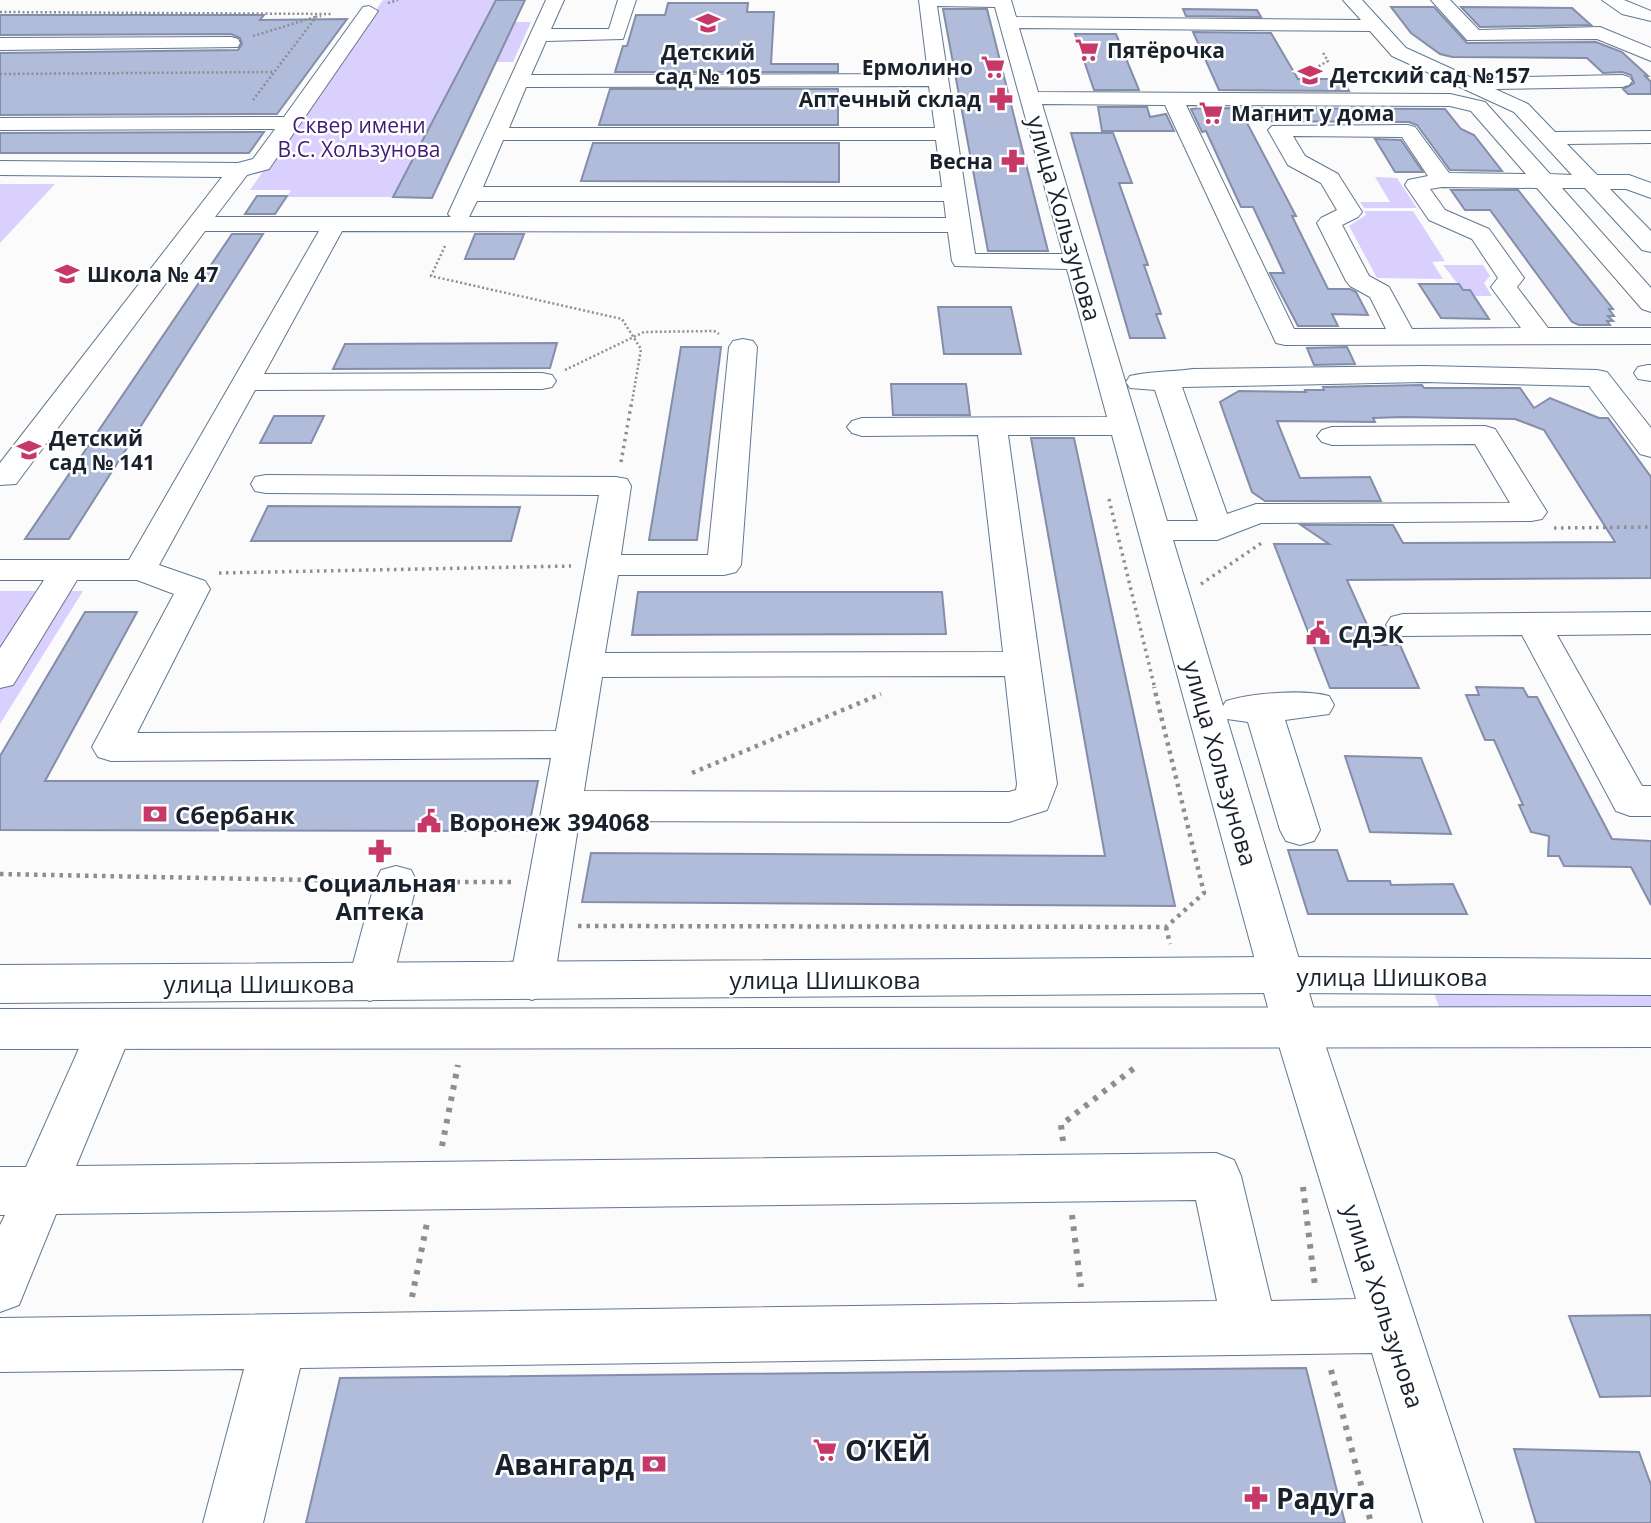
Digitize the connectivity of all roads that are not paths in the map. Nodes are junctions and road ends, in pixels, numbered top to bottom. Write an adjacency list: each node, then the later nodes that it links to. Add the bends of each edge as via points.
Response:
1 (555, 0): 16 (street)
2 (628, 0): 16 (street, via 616,34)
3 (1058, 0): 12 (street)
4 (1352, 0): 14 (street)
5 (1440, 0): 21 (street, via 1474,36 1600,33)
6 (1611, 0): 9 (street)
7 (1168, 1): 13 (street)
8 (1004, 8): 12 (street); 23 (street, via 927,1); 30 (street, улица Хользунова)
9 (1628, 10): 11 (street); 15 (street)
10 (369, 11): 31 (street)
11 (1651, 16)
12 (1065, 22): 13 (street)
13 (1178, 22): 14 (street)
14 (1375, 26): 20 (street)
15 (1651, 31)
16 (540, 35): 24 (street)
17 (231, 43): 18 (street)
18 (0, 44)
19 (1322, 51): 20 (street)
20 (1399, 52): 27 (street)
21 (1651, 55)
22 (1564, 61): 26 (street)
23 (938, 80): 24 (street); 35 (street)
24 (519, 81): 34 (street)
25 (1632, 81): 26 (street)
26 (1584, 82): 27 (street)
27 (1466, 83): 38 (street, via 1521,108)
28 (1173, 99): 29 (street); 30 (street); 55 (street, via 1285,337)
29 (1302, 99): 33 (street); 43 (street, via 1450,100 1478,106)
30 (1043, 112): 53 (street, улица Хользунова)
31 (290, 123): 32 (street); 41 (street, via 261,164)
32 (0, 124)
33 (1321, 130): 42 (street, via 1408,131); 55 (street, via 1279,130 1296,160 1330,179 1350,212 1329,223 1359,281 1380,292)
34 (495, 134): 35 (street); 46 (street)
35 (946, 134): 47 (street)
36 (1602, 137): 37 (street); 38 (street); 39 (street)
37 (1651, 137)
38 (1550, 138): 44 (street)
39 (1625, 160)
40 (0, 168): 41 (street)
41 (239, 170): 48 (street)
42 (1442, 180): 43 (street); 57 (street, via 1416,185 1437,215 1481,234 1511,278 1504,287)
43 (1545, 181): 44 (street); 54 (street)
44 (1591, 181): 45 (street, via 1629,182); 52 (street)
45 (1651, 191)
46 (468, 194): 47 (street); 51 (street)
47 (955, 194): 50 (street)
48 (198, 224): 49 (street); 68 (street)
49 (334, 225): 51 (street); 60 (street)
50 (959, 225): 51 (street); 53 (street, via 964,261)
51 (454, 226)
52 (1651, 245)
53 (1077, 262): 61 (street, улица Хользунова)
54 (1651, 304)
55 (1403, 336): 57 (street, via 1467,327)
56 (1651, 336): 57 (street)
57 (1540, 337)
58 (743, 346): 72 (street, via 724,565)
59 (542, 381): 60 (street)
60 (245, 382): 75 (street)
61 (1112, 382): 62 (street); 64 (street, улица Хользунова)
62 (1166, 382): 67 (street, via 1194,377 1424,374 1597,378); 70 (street)
63 (992, 426): 64 (street); 65 (street); 79 (street)
64 (1124, 426): 71 (street, улица Хользунова)
65 (862, 427)
66 (1332, 436): 70 (street, via 1485,435 1531,512 1256,514)
67 (1651, 448)
68 (5, 477)
69 (266, 484): 72 (street, via 617,486)
70 (1217, 530): 71 (street)
71 (1154, 531): 83 (street, улица Хользунова)
72 (603, 565): 80 (street)
73 (0, 570): 74 (street)
74 (67, 570): 75 (street); 81 (street)
75 (147, 572): 85 (street, via 193,589 111,747)
76 (1651, 623): 77 (street)
77 (1533, 624): 78 (street); 86 (street, via 1630,801)
78 (1403, 625)
79 (1021, 664): 80 (street); 87 (street, via 1037,784 1033,800 1009,807)
80 (586, 665): 85 (street)
81 (0, 676)
82 (1316, 705): 84 (street)
83 (1205, 709): 84 (street); 90 (street, улица Хользунова)
84 (1263, 710): 88 (street)
85 (573, 744): 87 (street)
86 (1651, 801)
87 (562, 806): 92 (street)
88 (1300, 830)
89 (396, 882): 93 (street)
90 (1282, 975): 91 (street, улица Шишкова); 92 (street, улица Шишкова); 95 (street, улица Хользунова)
91 (1651, 977)
92 (532, 981): 93 (street, улица Шишкова)
93 (370, 982): 94 (street, улица Шишкова)
94 (0, 985)
95 (1296, 1026): 96 (street, улица Шишкова); 98 (street, улица Шишкова); 101 (street, улица Хользунова)
96 (1651, 1027)
97 (0, 1029): 98 (street, улица Шишкова)
98 (110, 1029): 99 (street)
99 (20, 1190): 100 (street); 102 (street, via 1216,1176)
100 (0, 1286)
101 (1391, 1326): 102 (street); 106 (street, улица Хользунова)
102 (1250, 1328): 103 (street)
103 (279, 1341): 104 (street); 105 (street)
104 (0, 1345)
105 (233, 1523)
106 (1453, 1523)

